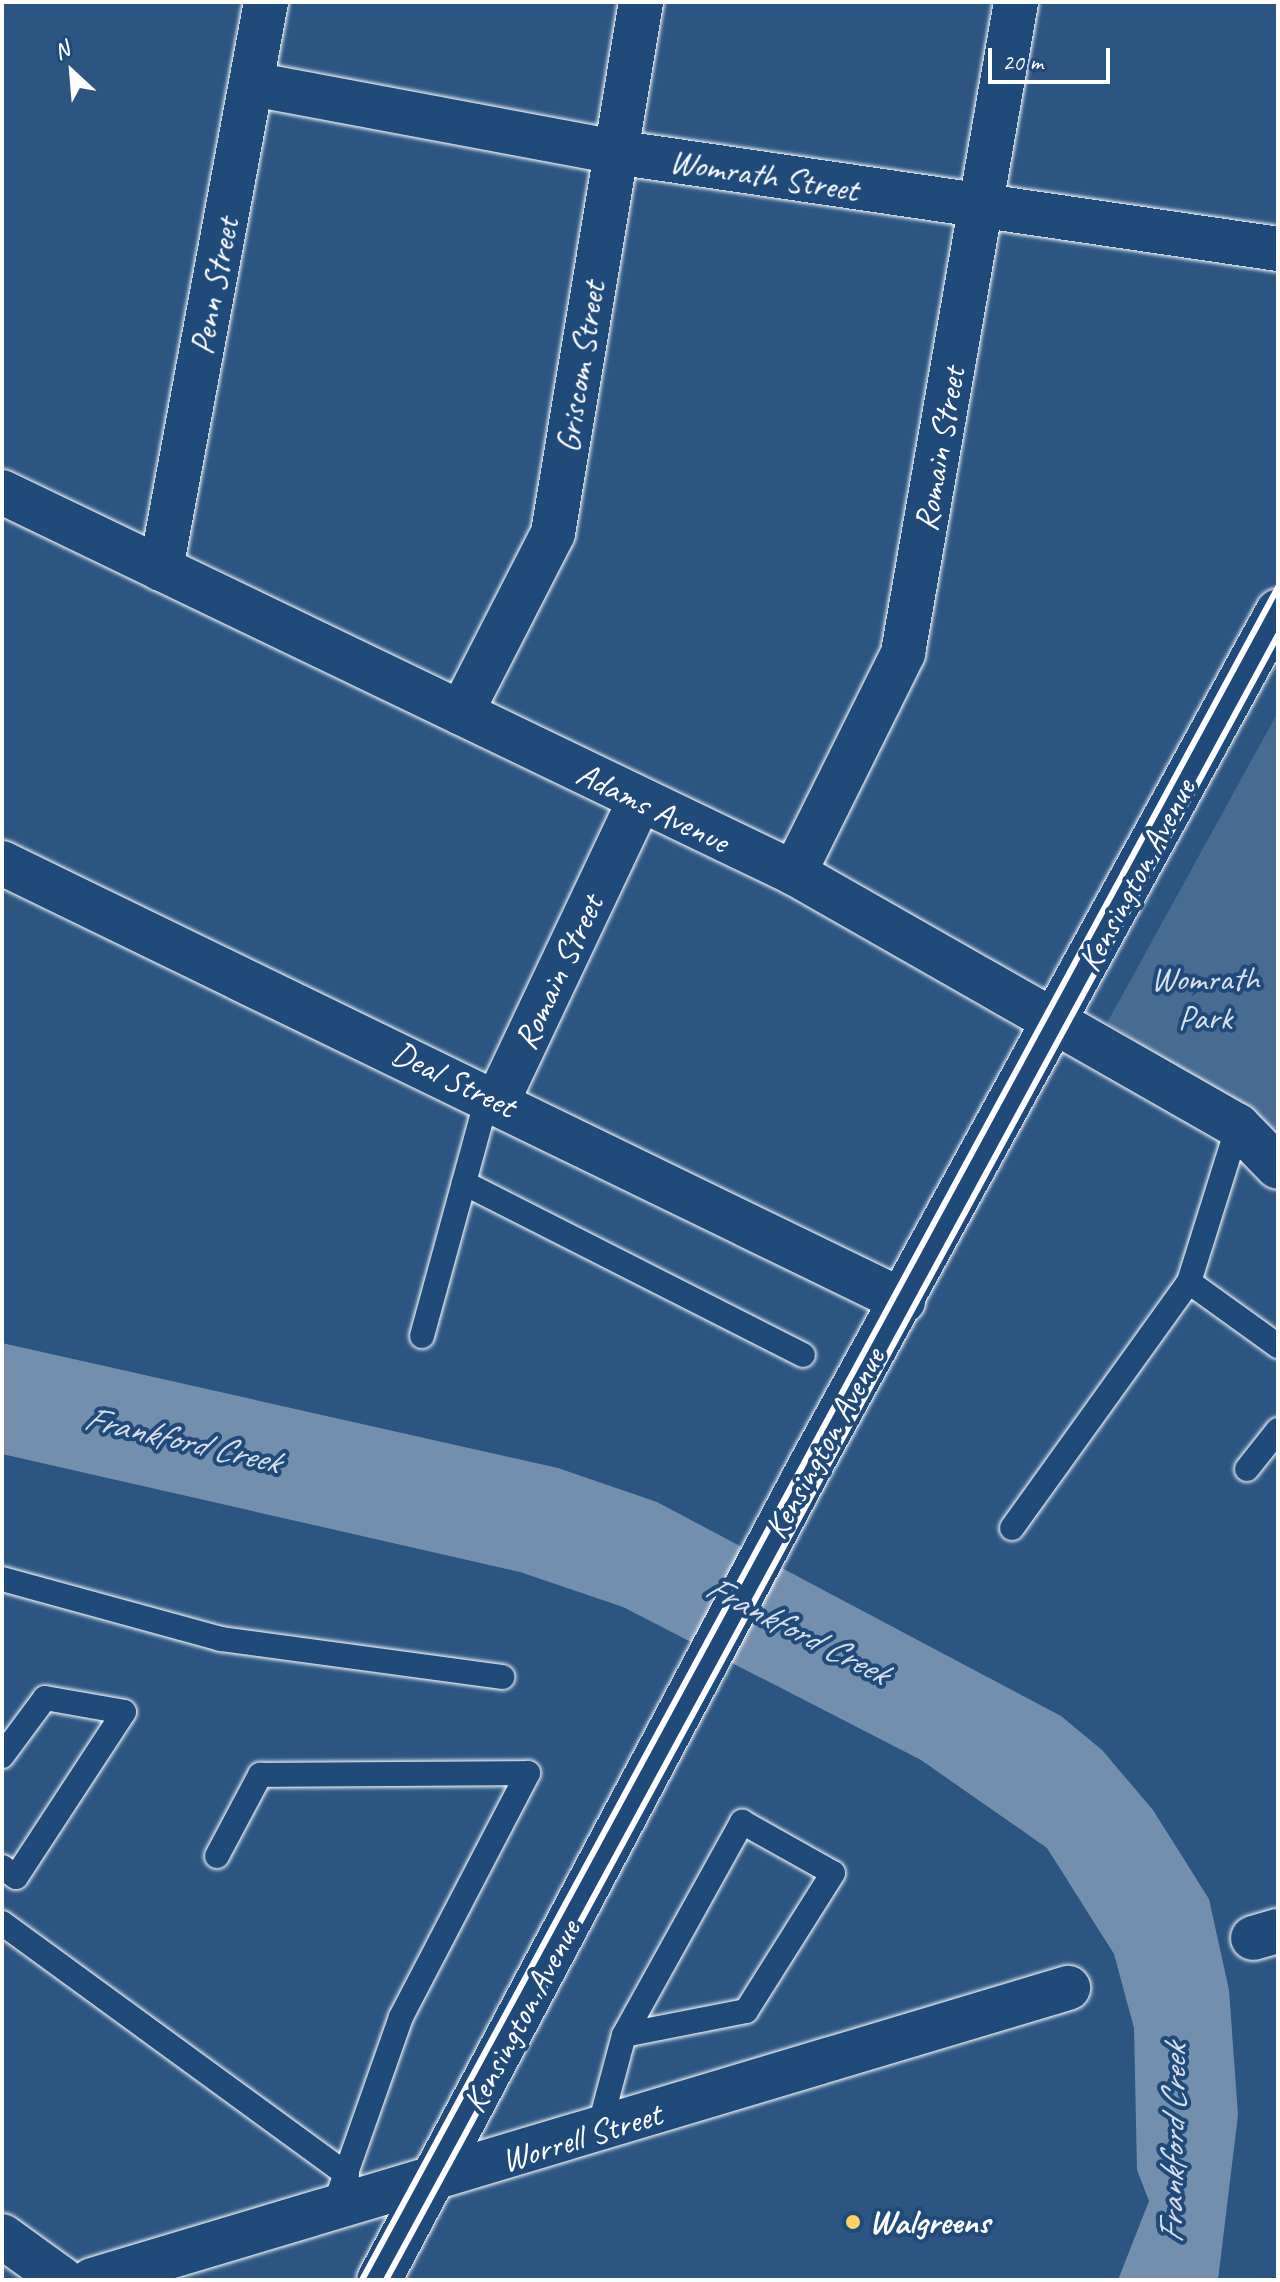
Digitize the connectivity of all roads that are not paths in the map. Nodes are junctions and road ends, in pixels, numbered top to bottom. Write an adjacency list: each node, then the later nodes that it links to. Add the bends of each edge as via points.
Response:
1 (266, 2): 4 (street, Penn Street)
2 (641, 2): 5 (street, Griscom Street)
3 (1016, 2): 6 (street, Romain Street)
4 (252, 84): 5 (street, Womrath Street); 9 (street, Penn Street)
5 (615, 152): 6 (street, Womrath Street); 11 (street, Griscom Street, via 553,533)
6 (982, 208): 7 (street, Womrath Street); 14 (street, Romain Street, via 903,653)
7 (1278, 249)
8 (2, 492): 9 (street, Adams Avenue)
9 (161, 569): 11 (street, Adams Avenue)
10 (1278, 611): 15 (street, Kensington Avenue)
11 (461, 713): 12 (street, Adams Avenue)
12 (639, 802): 14 (street, Adams Avenue); 16 (street, Romain Street)
13 (2, 863): 16 (street, Deal Street)
14 (794, 873): 15 (street, Adams Avenue)
15 (1058, 1020): 17 (street, Adams Avenue); 21 (street, Kensington Avenue)
16 (493, 1098): 19 (lane); 21 (street, Deal Street)
17 (1238, 1126): 18 (street, Adams Avenue); 20 (lane)
18 (1278, 1167)
19 (464, 1183): 22 (lane); 24 (lane)
20 (1189, 1282): 23 (lane); 27 (lane)
21 (903, 1301): 37 (street, Kensington Avenue, via 808,1470)
22 (422, 1336)
23 (1278, 1346)
24 (803, 1355)
25 (1278, 1430): 26 (lane)
26 (1247, 1469)
27 (1012, 1528)
28 (2, 1579): 29 (lane, via 221,1639)
29 (502, 1677)
30 (2, 1756): 32 (lane, via 45,1698 124,1712 16,1877)
31 (217, 1856): 38 (lane, via 260,1775 528,1773 401,2017)
32 (2, 1867)
33 (2, 1923): 38 (lane)
34 (1068, 1988): 36 (street, Worrell Street)
35 (624, 2035): 35 (lane, via 742,1822 833,1873 746,2011); 36 (lane)
36 (598, 2132): 37 (street, Worrell Street)
37 (434, 2181): 38 (street, Worrell Street); 42 (street, Kensington Avenue)
38 (340, 2192): 41 (street, Worrell Street)
39 (2, 2236): 40 (street)
40 (63, 2280)
41 (92, 2280)
42 (379, 2280)

